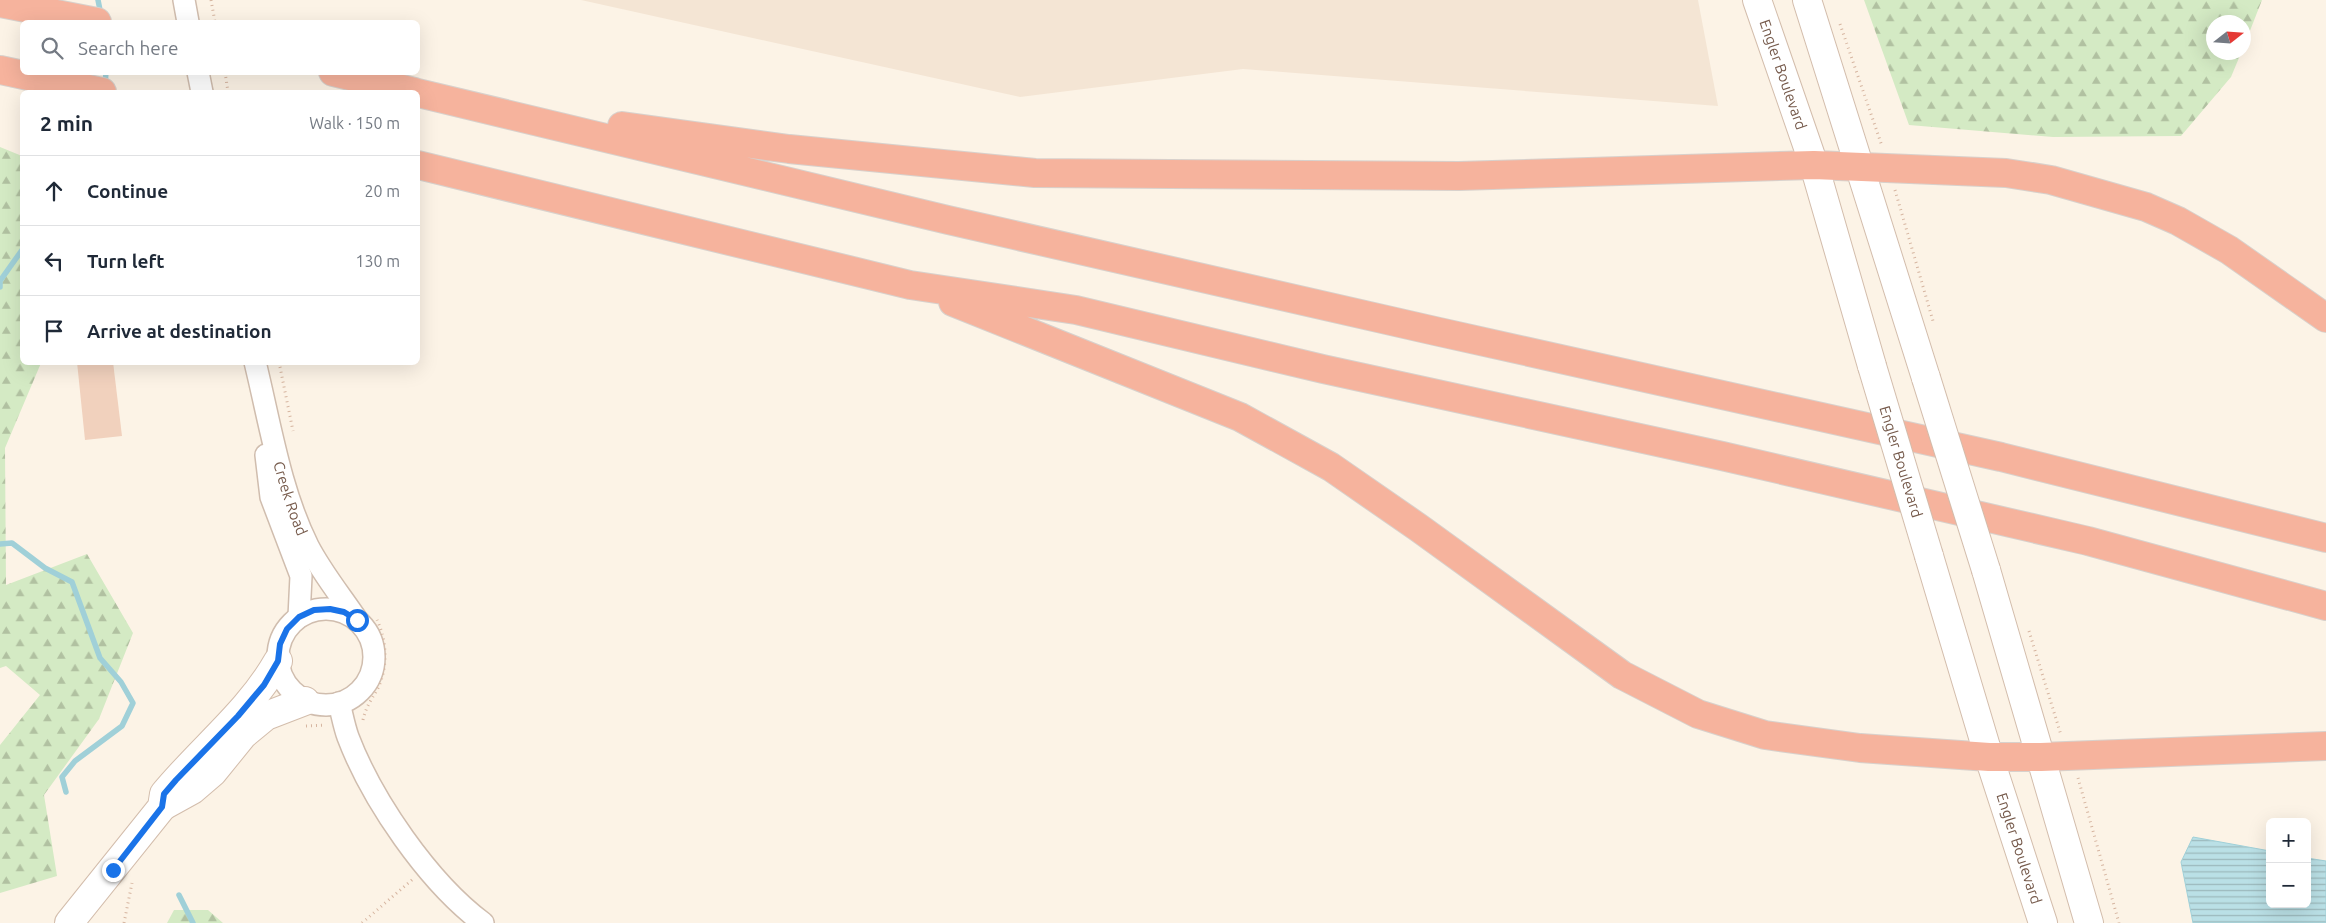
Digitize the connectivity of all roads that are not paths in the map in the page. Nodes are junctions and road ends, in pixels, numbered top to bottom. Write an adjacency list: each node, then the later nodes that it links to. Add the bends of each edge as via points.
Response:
1 (184, 0): 6 (street)
2 (1757, 0): 17 (main road, Engler Boulevard)
3 (1806, 0): 19 (main road)
4 (0, 2): 5 (highway)
5 (87, 20)
6 (188, 20)
7 (0, 70): 8 (highway)
8 (20, 74)
9 (23, 75): 12 (highway)
10 (199, 75): 13 (street)
11 (345, 75): 14 (highway)
12 (93, 90)
13 (202, 90)
14 (404, 90)
15 (420, 94): 16 (highway)
16 (476, 107): 17 (highway, via 789,149 1035,173 1459,176); 24 (highway, via 1396,323 2001,457)
17 (1814, 165): 19 (highway); 32 (main road, Engler Boulevard, bridge)
18 (420, 166): 20 (highway)
19 (1858, 166): 21 (highway, via 2024,176 2051,180 2146,207 2229,250); 33 (main road, bridge, via 1986,570)
20 (910, 285): 25 (highway, via 1076,310 1323,369 1722,456 2088,541); 32 (highway, via 1240,417 1347,478 1622,675 1698,714 1765,735 1860,748)
21 (2326, 318)
22 (255, 365): 26 (street, Creek Road, via 271,496 301,576)
23 (256, 365): 27 (street, Creek Road, via 284,481 308,547 326,577)
24 (2326, 538)
25 (2326, 606)
26 (299, 617): 27 (street, via 314,610 330,609); 28 (street, via 287,629 280,644)
27 (366, 617): 30 (street, via 367,632 373,646 371,675 363,688)
28 (278, 661): 29 (street, via 282,677); 34 (main road, via 264,685 238,716 164,794)
29 (305, 701): 30 (street, via 321,705); 34 (main road, via 266,716 243,735 213,772 176,801)
30 (340, 704): 36 (street, via 347,736 390,818 427,868)
31 (2326, 746): 33 (highway)
32 (1989, 757): 33 (highway); 37 (main road, Engler Boulevard)
33 (2041, 757): 38 (main road)
34 (162, 807): 35 (main road)
35 (69, 923)
36 (483, 923)
37 (2043, 923)
38 (2089, 923)

